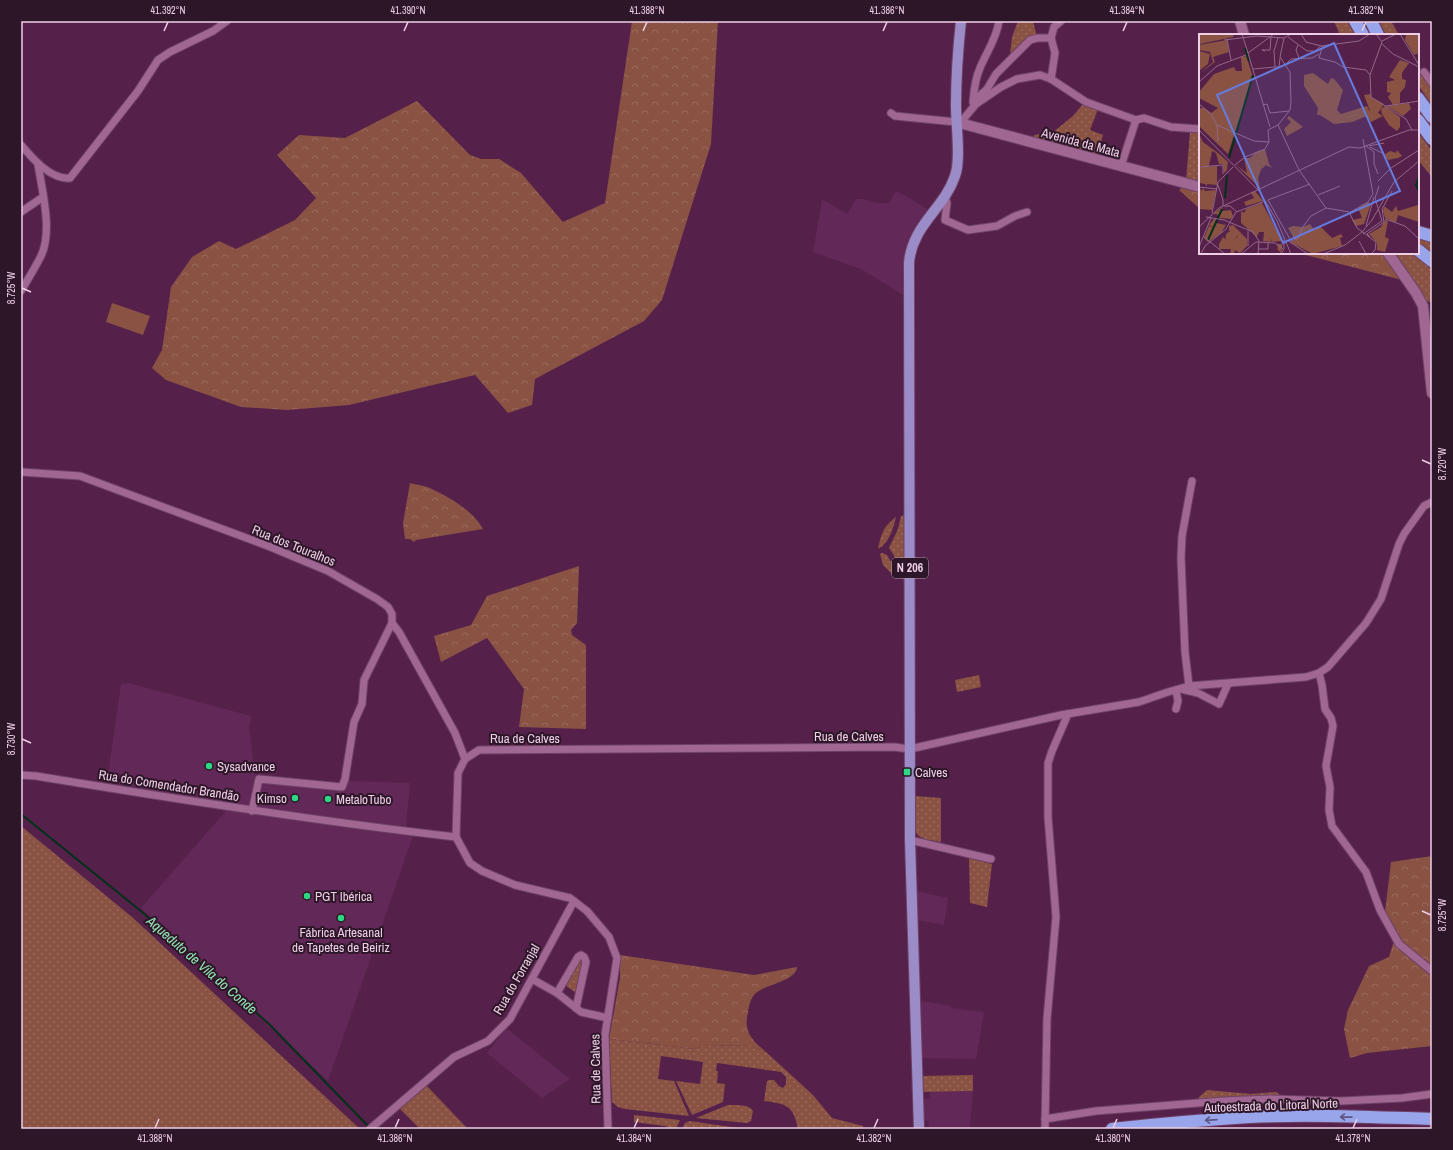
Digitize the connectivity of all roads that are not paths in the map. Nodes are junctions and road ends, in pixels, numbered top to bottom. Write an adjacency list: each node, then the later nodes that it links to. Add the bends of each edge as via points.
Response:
1 (227, 21): 25 (street, via 158,60 138,91 70,178 58,176)
2 (961, 21): 20 (main road, N 206)
3 (999, 21): 16 (street, via 998,30 975,83)
4 (1061, 21): 11 (street, via 1054,27)
5 (1240, 21): 8 (street)
6 (1356, 21): 9 (highway)
7 (1371, 21): 10 (highway)
8 (1244, 34)
9 (1362, 34)
10 (1378, 34)
11 (1051, 38): 13 (street, via 1055,53); 16 (street, via 1030,40 996,74 987,89)
12 (1424, 72): 14 (street)
13 (1051, 79): 19 (street, via 1086,102); 20 (street, via 1040,75 1012,81 976,104)
14 (1432, 83)
15 (1419, 99): 18 (highway)
16 (973, 102): 20 (street)
17 (891, 113): 20 (street, via 895,116)
18 (1432, 117)
19 (1136, 120): 22 (street, via 1144,118 1171,128); 26 (street)
20 (958, 121): 26 (street, Avenida da Mata); 28 (main road, N 206, via 956,175)
21 (1419, 121): 23 (highway)
22 (1199, 129)
23 (1432, 139)
24 (21, 145): 25 (street)
25 (38, 164): 29 (street)
26 (1121, 166): 27 (street, Avenida da Mata)
27 (1199, 187)
28 (945, 196): 31 (street, via 946,220 968,230 997,226); 49 (main road, N 206, via 918,232 910,254)
29 (43, 197): 30 (street); 37 (street, via 45,243)
30 (21, 212)
31 (1027, 212)
32 (1419, 232): 33 (highway)
33 (1432, 236)
34 (1419, 251): 36 (highway)
35 (1389, 254): 38 (street, via 1422,306)
36 (1432, 261)
37 (21, 290)
38 (1432, 393)
39 (21, 472): 42 (street, Rua dos Touralhos, via 80,476 302,560 328,571 377,599 388,607 392,614)
40 (1192, 481): 45 (street, via 1182,536 1181,558)
41 (1432, 502): 43 (street, via 1424,506 1404,534 1375,610 1328,667)
42 (392, 623): 50 (street, Rua dos Touralhos, via 455,733); 52 (street, via 364,680 362,704 354,722 342,787 259,779)
43 (1319, 674): 44 (street, Rua de Calves); 57 (street, via 1325,709 1333,726 1326,766 1332,826 1366,872 1380,910 1399,944)
44 (1228, 684): 45 (street, Rua de Calves); 46 (street, via 1219,704 1198,693)
45 (1189, 686): 46 (street, Rua de Calves)
46 (1177, 689): 47 (street); 48 (street, Rua de Calves, via 1138,702)
47 (1176, 710)
48 (1068, 714): 49 (street, Rua de Calves); 65 (street, via 1048,764 1048,817 1056,917 1047,1019)
49 (910, 749): 50 (street, Rua de Calves, via 894,747 479,750); 54 (main road, N 206)
50 (465, 759): 53 (street, via 458,773)
51 (21, 775): 52 (street, Rua do Comendador Brandão)
52 (252, 810): 53 (street, Rua do Comendador Brandão)
53 (456, 837): 56 (street, Rua de Calves, via 470,863 482,871 515,885)
54 (910, 840): 55 (street); 70 (main road, N 206)
55 (990, 859)
56 (574, 901): 58 (street, Rua do Forranjal); 61 (street, Rua de Calves, via 587,911 609,937 617,958)
57 (1432, 971)
58 (532, 979): 59 (street); 68 (street, Rua do Forranjal, via 510,1019 488,1041 454,1057)
59 (557, 993): 60 (street); 60 (street, via 578,957 584,957 586,962)
60 (576, 1008): 61 (street, via 581,1012)
61 (608, 1018): 69 (street, Rua de Calves, via 605,1035)
62 (1432, 1094): 65 (street, via 1341,1101 1223,1101 1104,1110)
63 (1432, 1110): 64 (highway, via 1388,1113)
64 (1385, 1117): 66 (highway, Autoestrada do Litoral Norte); 71 (highway, Autoestrada do Litoral Norte, one-way to 71, via 1250,1117)
65 (1045, 1118): 67 (street)
66 (1432, 1119)
67 (1045, 1128)
68 (370, 1129)
69 (608, 1129)
70 (919, 1129)
71 (1112, 1129)

